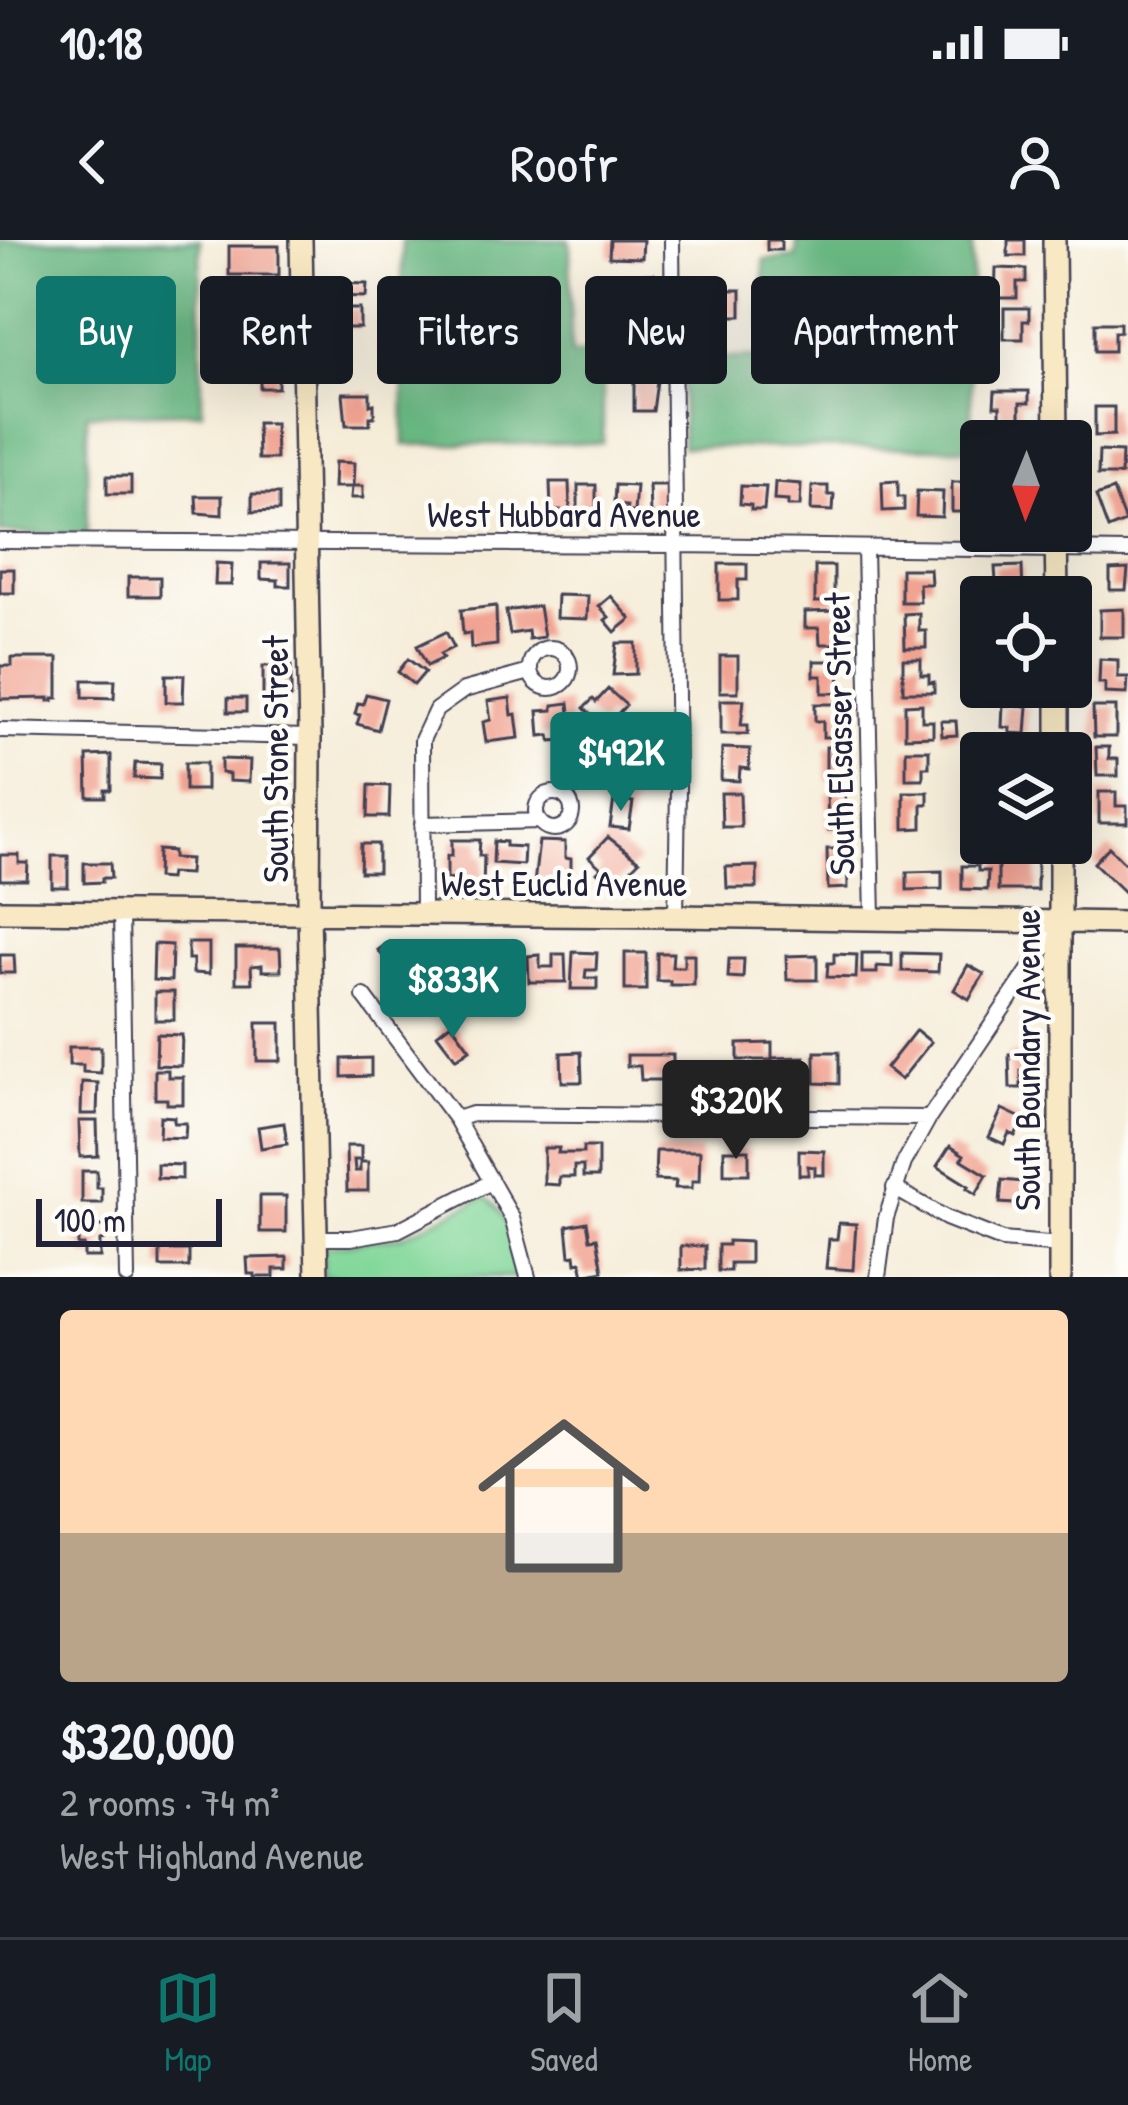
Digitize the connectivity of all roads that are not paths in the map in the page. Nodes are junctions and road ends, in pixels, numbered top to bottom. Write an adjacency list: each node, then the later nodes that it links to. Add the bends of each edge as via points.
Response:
1 (301, 240): 6 (street, South Stone Street)
2 (672, 240): 7 (street)
3 (1054, 240): 4 (street)
4 (1055, 420)
5 (0, 541): 6 (street, West Hubbard Avenue)
6 (307, 543): 7 (street, West Hubbard Avenue); 14 (street, South Stone Street)
7 (676, 545): 10 (street, West Hubbard Avenue); 22 (street)
8 (960, 545): 10 (street, West Hubbard Avenue)
9 (1092, 546): 11 (street, West Hubbard Avenue)
10 (865, 548): 23 (street, South Elsasser Street)
11 (1128, 551)
12 (530, 672): 16 (street, via 464,690 436,710 422,740)
13 (0, 730): 14 (street)
14 (310, 737): 20 (street, South Stone Street)
15 (539, 821): 16 (street)
16 (422, 824): 21 (street)
17 (1060, 864): 24 (street, South Boundary Avenue)
18 (0, 911): 19 (street, West Euclid Avenue)
19 (121, 911): 20 (street, West Euclid Avenue); 33 (street)
20 (309, 913): 21 (street, West Euclid Avenue); 31 (street, South Stone Street)
21 (423, 915): 22 (street, West Euclid Avenue)
22 (676, 916): 23 (street, West Euclid Avenue)
23 (874, 919): 24 (street, West Euclid Avenue)
24 (1061, 923): 25 (street, West Euclid Avenue); 27 (street); 32 (street, South Boundary Avenue)
25 (1128, 923)
26 (364, 996): 28 (street)
27 (928, 1118): 28 (street); 30 (street)
28 (456, 1119): 29 (street)
29 (491, 1182): 31 (street, via 398,1230); 35 (street, via 512,1218)
30 (894, 1187): 32 (street, via 1002,1240); 36 (street)
31 (316, 1238): 34 (street, South Stone Street)
32 (1060, 1245): 37 (street, South Boundary Avenue)
33 (127, 1277)
34 (317, 1277)
35 (528, 1277)
36 (878, 1277)
37 (1060, 1277)

